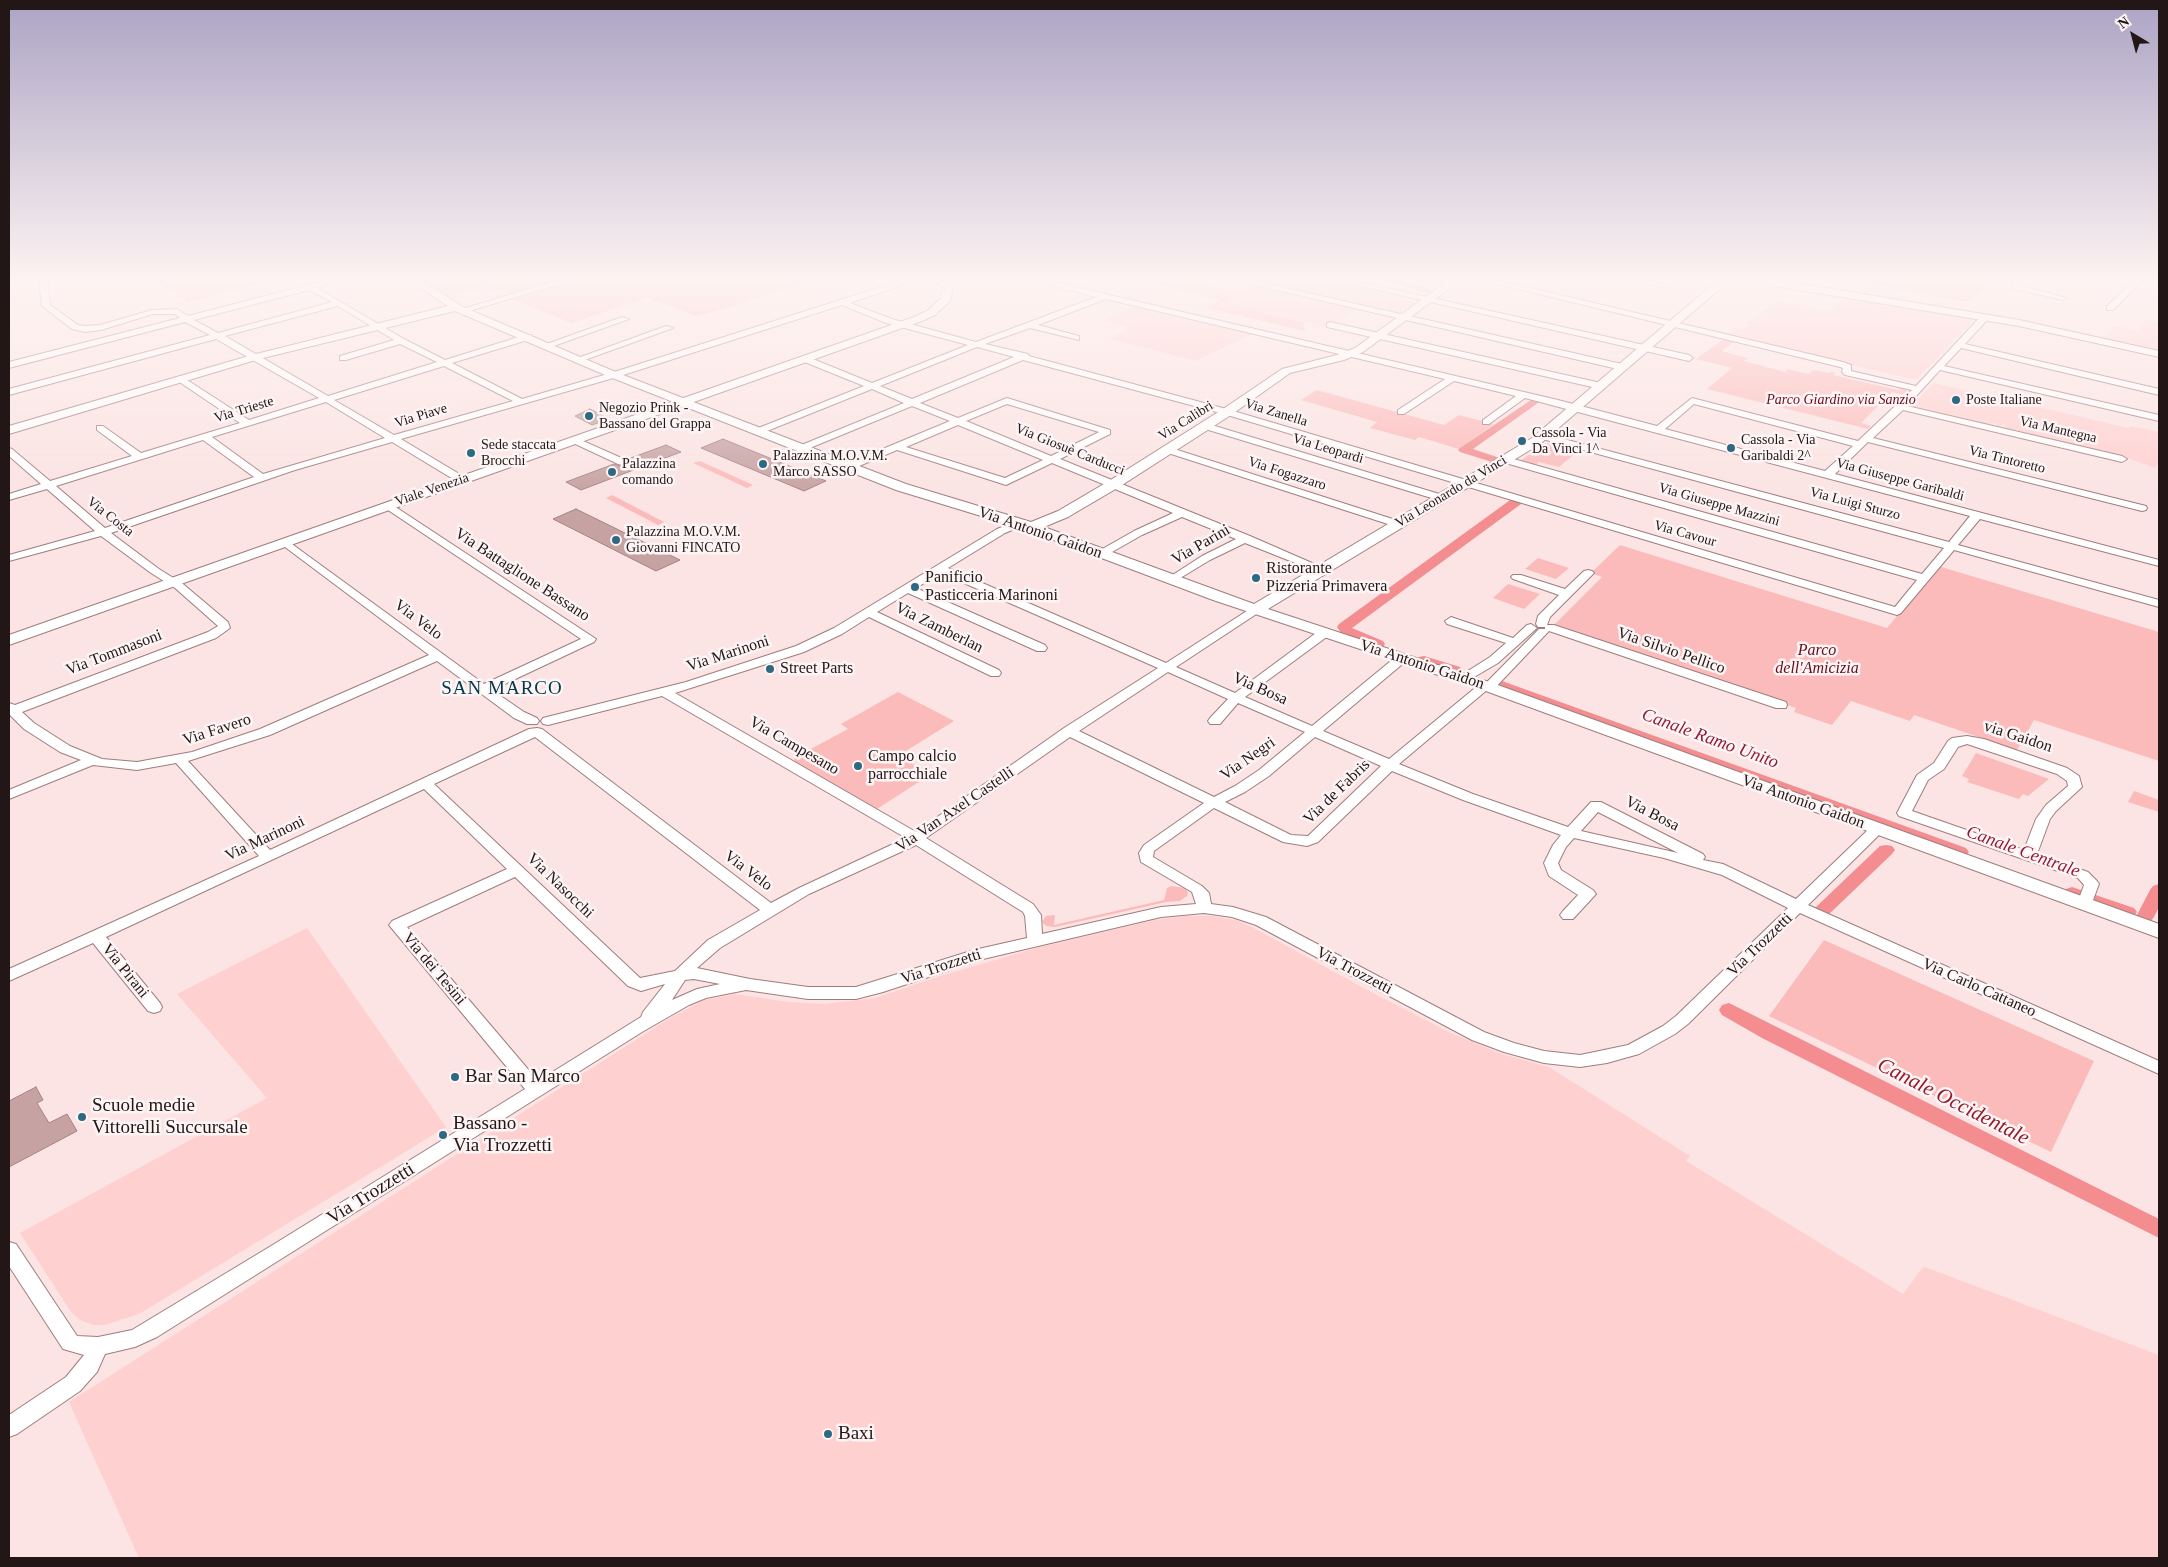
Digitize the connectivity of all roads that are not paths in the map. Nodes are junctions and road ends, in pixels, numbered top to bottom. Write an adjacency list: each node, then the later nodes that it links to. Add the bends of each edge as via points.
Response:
1 (55, 353): 31 (street)
2 (154, 353): 40 (street)
3 (249, 353): 25 (street)
4 (272, 353): 25 (street)
5 (361, 353): 26 (street)
6 (423, 353): 30 (street)
7 (475, 353): 30 (street, Via Trieste)
8 (566, 353): 28 (street, Via Antonio Gaidon)
9 (596, 353): 28 (street)
10 (685, 353): 34 (street, Via Piave)
11 (822, 353): 29 (main road, Viale Venezia)
12 (955, 353): 37 (street)
13 (1014, 353): 24 (street, Via Zanella)
14 (1343, 353): 23 (street, Via Giuseppe Garibaldi)
15 (1354, 353): 23 (street, Via Calibri)
16 (1456, 353): 38 (street)
17 (1559, 353): 32 (street)
18 (1639, 353): 32 (street, Via Leonardo da Vinci)
19 (1665, 353): 27 (street)
20 (1794, 353): 39 (street, via 1843,365 1848,367 1846,372 1854,375)
21 (1951, 353): 33 (street)
22 (1993, 353): 41 (street)
23 (1351, 355): 35 (street, Via Giuseppe Garibaldi); 49 (street, Via Calibri, via 1289,370)
24 (1025, 356): 46 (street); 49 (street, Via Zanella)
25 (256, 357): 36 (street); 43 (street)
26 (343, 358)
27 (1689, 358)
28 (579, 359): 34 (street, Via Antonio Gaidon)
29 (806, 359): 37 (street, Via Giosuè Carducci); 45 (main road, Viale Venezia)
30 (442, 363): 43 (street, Via Trieste); 44 (street)
31 (9, 365)
32 (1622, 367): 38 (street, Via Leonardo da Vinci)
33 (1939, 367): 39 (street); 51 (street)
34 (614, 375): 44 (street, Via Piave); 45 (street, Via Antonio Gaidon)
35 (1453, 378): 42 (street, Via Giuseppe Garibaldi); 50 (street)
36 (181, 379): 54 (street); 57 (street)
37 (873, 386): 46 (street, Via Giosuè Carducci); 59 (street)
38 (1601, 386): 48 (street, Via Leonardo da Vinci)
39 (1918, 389): 47 (street)
40 (9, 392)
41 (2159, 392)
42 (1523, 395): 48 (street, Via Giuseppe Garibaldi); 53 (street)
43 (327, 399): 54 (street, Via Trieste); 62 (street)
44 (520, 401): 62 (street, Via Piave)
45 (685, 402): 59 (street, Via Antonio Gaidon); 63 (main road, Viale Venezia)
46 (913, 402): 52 (street, Via Giosuè Carducci); 66 (street)
47 (1901, 406): 64 (street); 71 (street, Via Mantegna)
48 (1576, 408): 58 (street, Via Giuseppe Garibaldi); 61 (street, Via Leonardo da Vinci)
49 (1227, 412): 55 (street, Via Calibri); 79 (street, Via Zanella)
50 (1401, 412)
51 (2159, 418)
52 (959, 421): 65 (street); 70 (street, Via Giosuè Carducci); 70 (street, via 1007,401 1107,432)
53 (1486, 422)
54 (247, 423): 60 (street, Via Trieste)
55 (1206, 426): 67 (street, Via Calibri); 82 (street, Via Leopardi)
56 (100, 428): 69 (street)
57 (9, 430)
58 (1658, 430): 64 (street, Via Tintoretto, via 1692,401); 75 (street, Via Giuseppe Garibaldi)
59 (759, 431): 66 (street, Via Antonio Gaidon)
60 (204, 436): 69 (street, Via Trieste); 76 (street)
61 (1542, 436): 72 (street, Via Leonardo da Vinci); 92 (street, Via Luigi Sturzo)
62 (394, 439): 76 (street, Via Piave); 77 (street)
63 (574, 440): 73 (street); 77 (main road, Viale Venezia)
64 (1863, 442): 75 (street); 84 (street, Via Tintoretto)
65 (897, 447): 70 (street, via 1006,482); 74 (street)
66 (802, 448): 74 (street, Via Antonio Gaidon)
67 (1168, 450): 78 (street, Via Calibri); 87 (street, Via Fogazzaro)
68 (9, 452): 80 (street, Via Costa)
69 (139, 456): 80 (street, Via Trieste)
70 (1053, 459): 78 (street, Via Giosuè Carducci)
71 (2122, 459)
72 (1506, 460): 79 (street, Via Leonardo da Vinci); 100 (street, Via Giuseppe Mazzini)
73 (622, 462)
74 (848, 467): 88 (street, Via Antonio Gaidon)
75 (1827, 475): 86 (street, Via Giuseppe Garibaldi)
76 (261, 478): 89 (street, Via Piave)
77 (462, 480): 83 (main road, Viale Venezia)
78 (1114, 484): 85 (street, Via Giosuè Carducci); 88 (street, Via Calibri, via 1062,514)
79 (1466, 484): 82 (street, Via Leonardo da Vinci); 100 (street, Via Cavour, via 1896,611)
80 (48, 485): 81 (street, Via Trieste); 89 (street, Via Costa)
81 (9, 497)
82 (1442, 498): 87 (street, Via Leonardo da Vinci)
83 (387, 506): 91 (main road, Viale Venezia); 121 (street, Via Battaglione Bassano, via 590,639)
84 (2142, 508)
85 (1183, 512): 90 (street, Via Giosuè Carducci); 93 (street)
86 (1977, 515): 92 (street); 95 (street, Via Giuseppe Garibaldi)
87 (1398, 524): 97 (street, Via Leonardo da Vinci)
88 (1026, 525): 93 (street, Via Antonio Gaidon); 96 (street, Via Marinoni, via 1001,531)
89 (104, 532): 94 (street, Via Piave); 102 (street, Via Costa)
90 (1246, 538): 97 (street, Via Giosuè Carducci); 101 (street, Via Parini)
91 (285, 542): 102 (main road, Viale Venezia); 115 (street, Via Velo)
92 (1951, 546): 100 (street); 105 (street, Via Luigi Sturzo)
93 (1101, 554): 101 (street, Via Antonio Gaidon)
94 (9, 558)
95 (2159, 563)
96 (939, 568): 103 (street, Via Marinoni); 117 (street, Via Bosa)
97 (1322, 570): 106 (street, Via Leonardo da Vinci)
98 (1588, 573): 104 (street)
99 (1516, 577): 104 (street)
100 (1924, 578)
101 (1172, 580): 106 (street, Via Antonio Gaidon)
102 (172, 582): 109 (street, Via Costa); 112 (main road, Viale Venezia)
103 (906, 588): 107 (street, Via Marinoni); 114 (street)
104 (1566, 593): 110 (street, via 1544,616)
105 (2159, 604)
106 (1257, 609): 111 (street, Via Antonio Gaidon); 117 (street, Via Van Axel Castelli)
107 (868, 612): 118 (street, Via Zamberlan); 122 (street, Via Marinoni, via 800,649)
108 (1451, 622): 113 (street)
109 (224, 625): 125 (street, Via Tommasoni, via 212,635)
110 (1541, 628): 113 (street); 120 (street); 124 (street, Via Silvio Pellico)
111 (1324, 633): 116 (street, Via Antonio Gaidon); 123 (street)
112 (9, 640)
113 (1514, 642): 119 (street, via 1494,660)
114 (1041, 648)
115 (437, 656): 121 (street, Via Velo); 131 (street, Via Favero, via 265,732)
116 (1402, 658): 119 (street, Via Antonio Gaidon); 129 (street, Via Negri)
117 (1167, 669): 123 (street, Via Bosa); 128 (street, Via Van Axel Castelli)
118 (995, 673)
119 (1464, 679): 120 (street, Via Antonio Gaidon)
120 (1487, 686): 132 (street, Via de Fabris); 136 (street, Via Antonio Gaidon)
121 (483, 689): 127 (street, Via Velo)
122 (665, 692): 127 (street, Via Marinoni, via 548,720 549,726); 138 (street, Via Campesano)
123 (1237, 697): 126 (street); 129 (street, Via Bosa)
124 (1781, 705)
125 (12, 714): 130 (street, Via Favero, via 65,750)
126 (1215, 721)
127 (535, 728): 133 (street, Via Marinoni); 146 (street, Via Velo)
128 (1069, 731): 135 (street, Via Negri); 138 (street, Via Van Axel Castelli)
129 (1313, 731): 132 (street, Via Bosa); 135 (street, Via Negri, via 1264,773)
130 (91, 760): 131 (street, Via Favero, via 136,766); 134 (street)
131 (180, 760): 140 (street)
132 (1390, 765): 135 (street, Via de Fabris, via 1313,839 1307,841 1288,839); 137 (street, Via Bosa, via 1468,797)
133 (425, 783): 140 (street, Via Marinoni); 141 (street, Via Nasocchi)
134 (9, 794)
135 (1214, 802): 145 (street, via 1149,848 1145,856 1149,862 1197,889)
136 (1877, 829): 143 (street, Via Antonio Gaidon); 144 (street, Via Trozzetti)
137 (1571, 833): 142 (street, Via Bosa); 142 (street, Via Bosa, via 1596,805); 147 (street, Via Bosa, via 1551,863 1554,873 1588,894)
138 (916, 838): 146 (street, Via Van Axel Castelli); 150 (street, Via Campesano, via 1028,908 1033,915)
139 (2028, 856): 139 (street, via Gaidon, via 1904,813 1922,778 1939,766 1957,741 1979,742 2062,771 2074,779 2076,783 2072,790 2047,813); 143 (street, via Gaidon, via 2087,877 2092,884)
140 (268, 857): 149 (street, Via Marinoni)
141 (518, 870): 151 (street, Via Nasocchi, via 634,982 647,985); 157 (street, Via dei Tesini, via 397,925)
142 (1725, 871): 144 (street, Via Bosa)
143 (2086, 900): 148 (street, Via Antonio Gaidon)
144 (1799, 907): 145 (street, Via Trozzetti, via 1669,1030 1633,1050 1580,1061 1544,1057 1478,1036 1260,922 1233,912); 156 (street, Via Carlo Cattaneo)
145 (1204, 908): 150 (street, Via Trozzetti, via 1161,912)
146 (770, 910): 151 (street, Via Van Axel Castelli, via 714,944)
147 (1568, 915)
148 (2159, 931)
149 (96, 936): 152 (street, Via Marinoni); 154 (street, Via Pirani)
150 (1035, 941): 153 (street, Via Trozzetti, via 980,954 856,993 808,993)
151 (680, 974): 153 (street, Via Trozzetti, via 694,973); 155 (street, Via Van Axel Castelli, via 655,1010)
152 (9, 975)
153 (750, 985): 155 (street, Via Trozzetti, via 703,993)
154 (154, 1007)
155 (636, 1028): 157 (street, Via Trozzetti)
156 (2159, 1068)
157 (537, 1091): 159 (street, Via Trozzetti, via 150,1331 135,1338)
158 (9, 1250): 159 (street, Via Trozzetti, via 70,1343)
159 (98, 1346): 160 (street, via 90,1365 73,1384)
160 (9, 1427)

